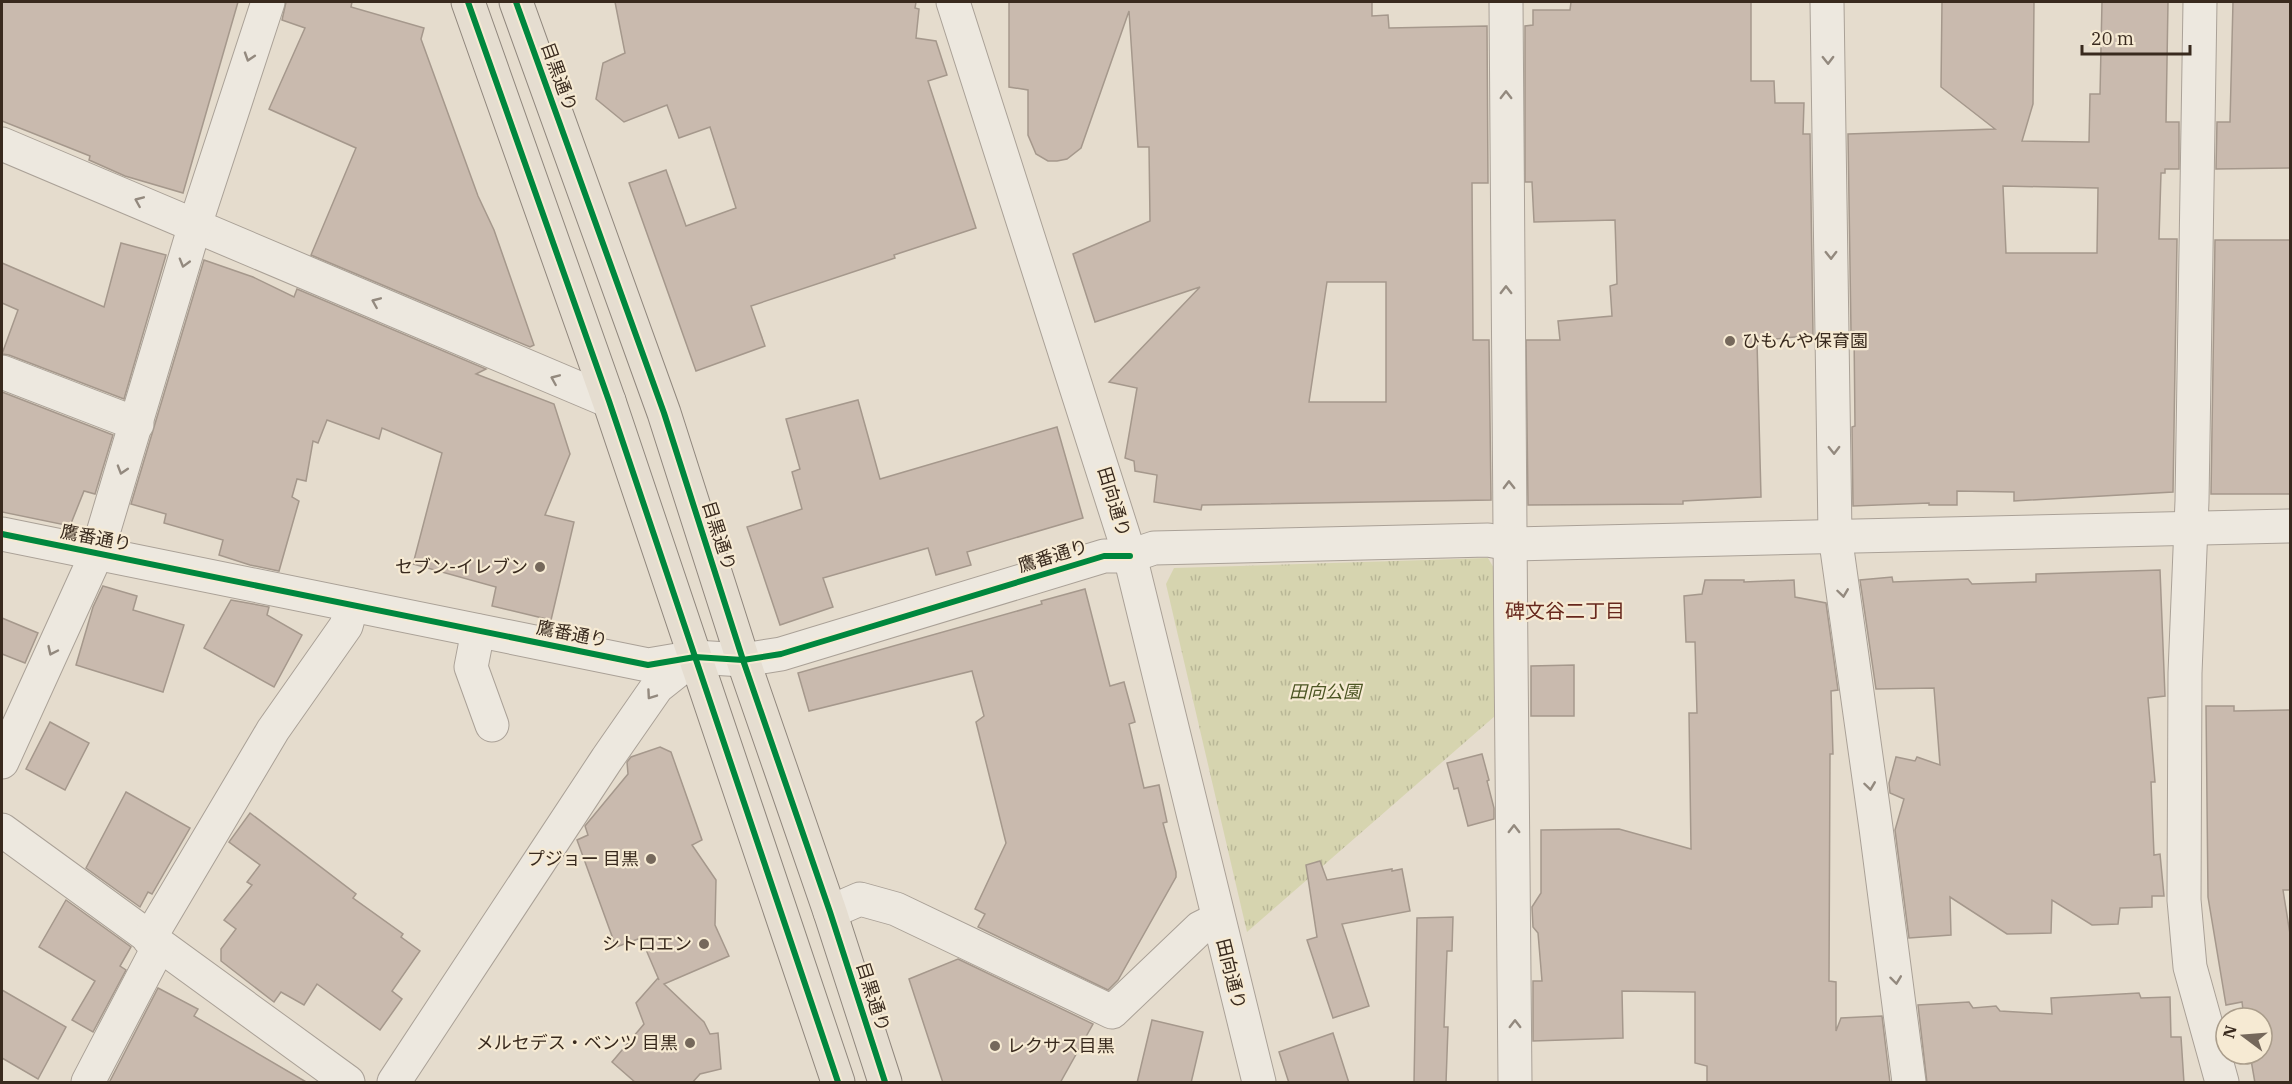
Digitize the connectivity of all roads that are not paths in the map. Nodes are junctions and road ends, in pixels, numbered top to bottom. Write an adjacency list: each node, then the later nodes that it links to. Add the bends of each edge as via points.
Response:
1 (267, 2): 9 (street, one-way to 9)
2 (468, 2): 11 (main road)
3 (516, 2): 23 (main road, 目黒通り, via 664,413)
4 (953, 2): 19 (street, 田向通り)
5 (1506, 2): 17 (street, one-way to 5)
6 (1827, 2): 16 (street, one-way to 16)
7 (2200, 2): 14 (street)
8 (2, 144): 9 (street, one-way to 8)
9 (195, 225): 11 (street, one-way to 9); 12 (street, one-way to 12)
10 (2, 372): 12 (street)
11 (609, 401): 22 (main road)
12 (137, 424): 18 (street, one-way to 18)
13 (2290, 526): 14 (street, 鷹番通り)
14 (2190, 528): 16 (street, 鷹番通り); 38 (street, via 2184,900 2190,967)
15 (2, 534): 18 (street, 鷹番通り)
16 (1835, 535): 17 (street, 鷹番通り); 37 (street, one-way to 37)
17 (1510, 544): 19 (street, 鷹番通り, via 1488,540 1154,548); 36 (street, one-way to 17)
18 (97, 553): 20 (street, 鷹番通り); 25 (street, one-way to 25)
19 (1130, 556): 23 (street, 鷹番通り, via 1104,556 781,654); 28 (street, 田向通り)
20 (352, 605): 21 (street, 鷹番通り); 29 (street, via 346,626 273,730)
21 (478, 631): 22 (street, 鷹番通り, via 648,665); 24 (street, via 471,667)
22 (695, 657): 23 (street, 鷹番通り); 32 (street, one-way to 32, via 657,687 606,759); 33 (main road)
23 (743, 660): 27 (main road, 目黒通り)
24 (492, 725)
25 (2, 762)
26 (2, 830): 29 (street)
27 (830, 912): 28 (street, via 860,899 896,909 1112,1012 1200,928); 34 (main road, 目黒通り)
28 (1218, 919): 35 (street, 田向通り)
29 (154, 942): 30 (street); 31 (street)
30 (88, 1083)
31 (348, 1083)
32 (394, 1083)
33 (838, 1083)
34 (885, 1083)
35 (1259, 1083)
36 (1515, 1083)
37 (1909, 1083)
38 (2222, 1083)

